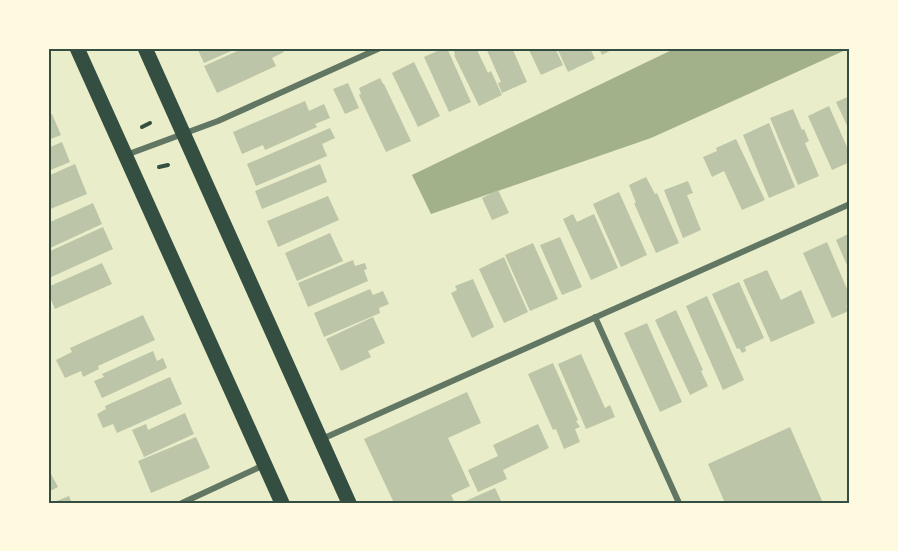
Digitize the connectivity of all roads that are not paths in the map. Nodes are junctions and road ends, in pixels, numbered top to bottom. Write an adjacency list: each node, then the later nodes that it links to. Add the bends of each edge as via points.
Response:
1 (77, 48): 5 (main road)
2 (145, 48): 4 (main road)
3 (380, 48): 4 (street)
4 (183, 134): 5 (street); 8 (main road)
5 (126, 155): 9 (main road)
6 (850, 204): 7 (street)
7 (595, 317): 8 (street); 13 (street)
8 (321, 439): 12 (main road)
9 (264, 465): 10 (street); 11 (main road)
10 (182, 503)
11 (282, 503)
12 (350, 503)
13 (679, 503)

